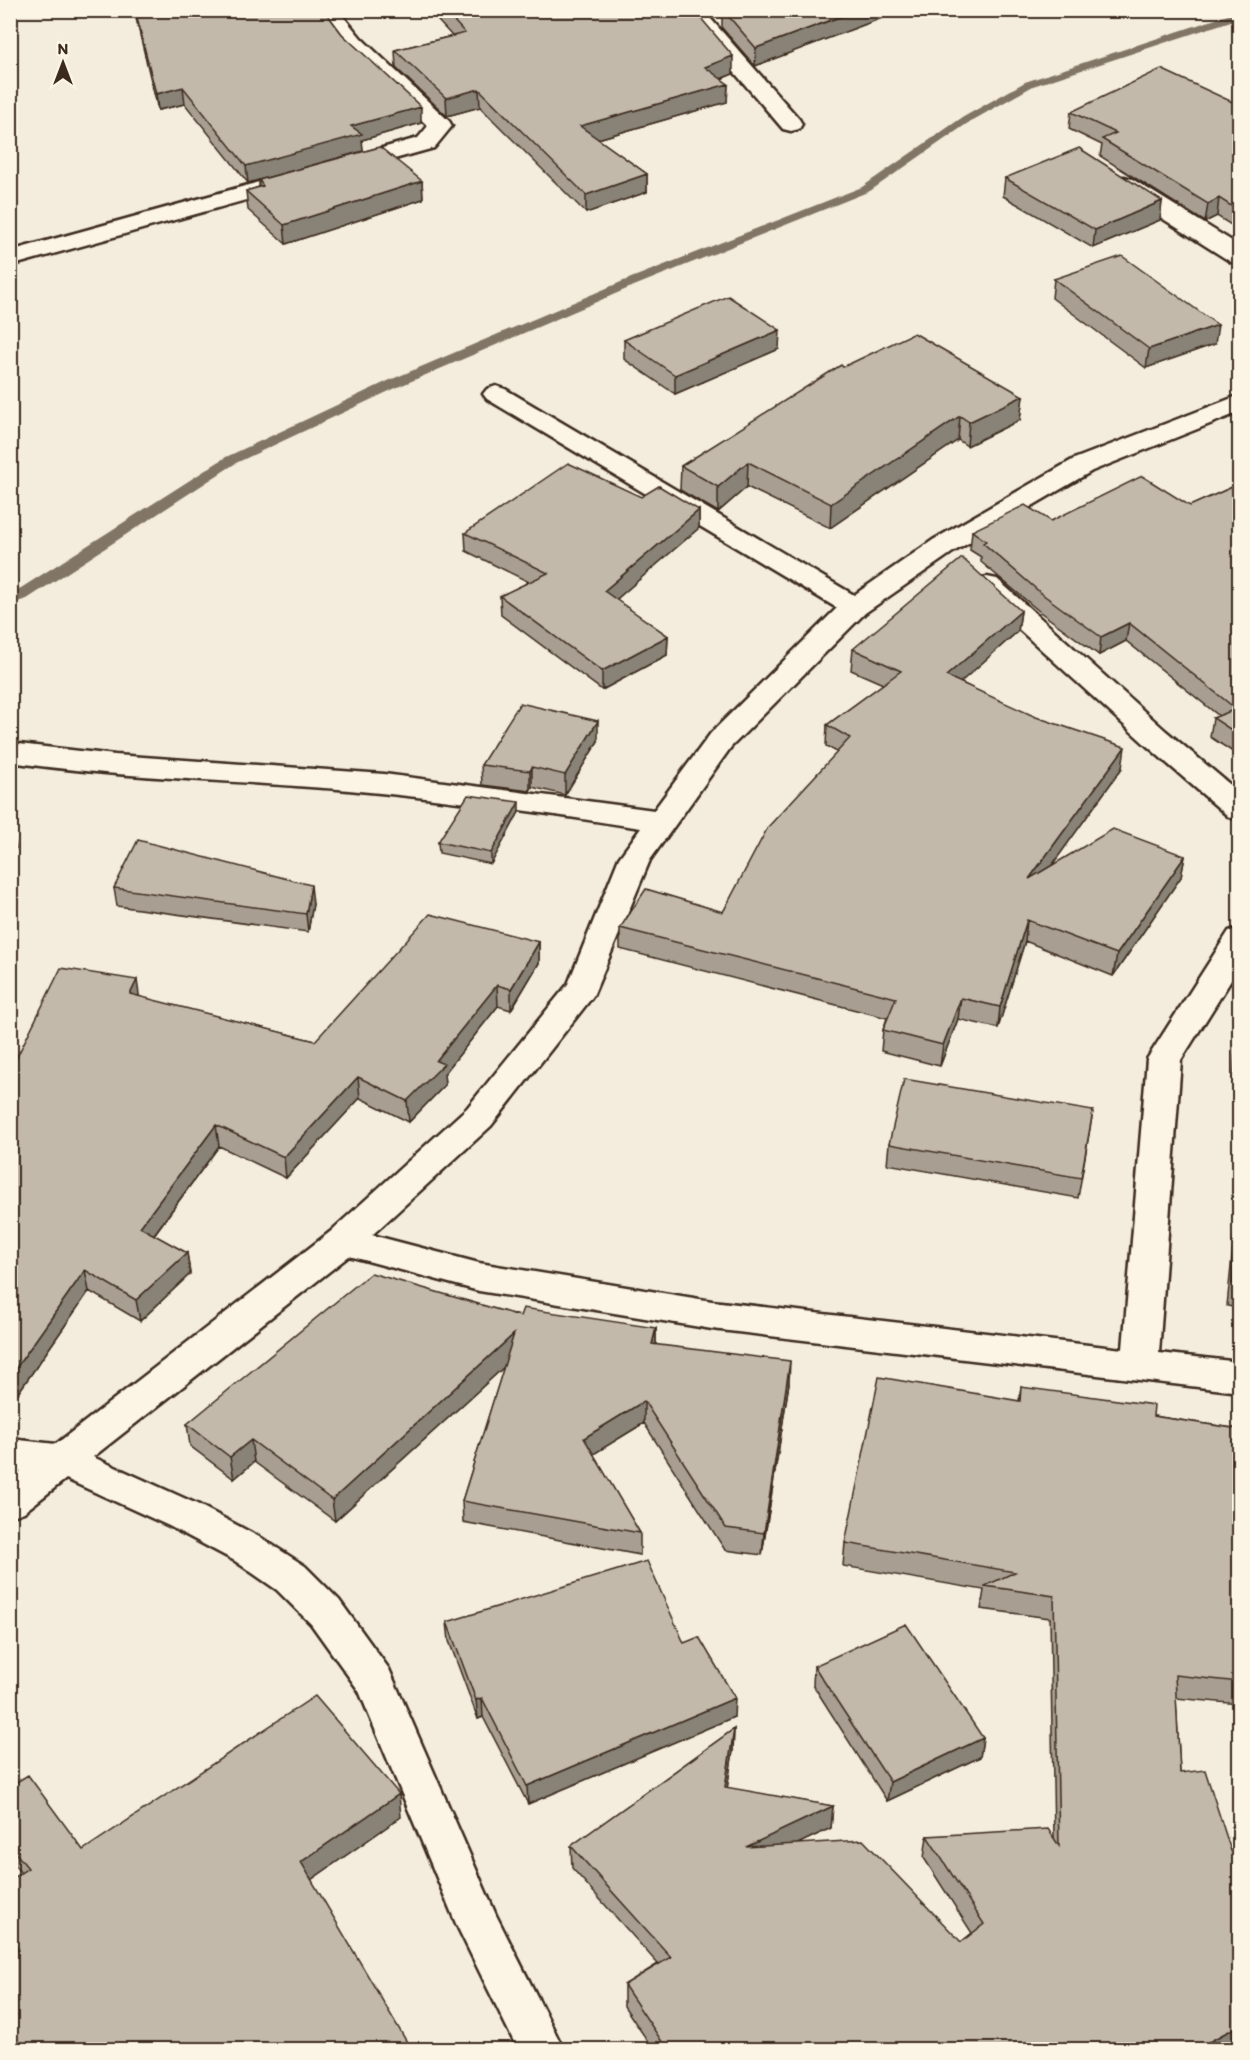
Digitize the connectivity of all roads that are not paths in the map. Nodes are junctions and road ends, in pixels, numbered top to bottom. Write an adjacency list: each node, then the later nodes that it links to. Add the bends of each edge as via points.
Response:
1 (335, 12): 7 (street, via 353,43 441,126 426,142)
2 (699, 17): 3 (street); 4 (street)
3 (728, 17)
4 (791, 124)
5 (1106, 173): 6 (street)
6 (1239, 257)
7 (10, 259)
8 (496, 394): 11 (street)
9 (1239, 403): 10 (street, via 1083,465)
10 (958, 559): 11 (street); 13 (street)
11 (855, 607): 14 (street, via 721,740)
12 (11, 752): 14 (street, via 455,790)
13 (1239, 810)
14 (662, 821): 16 (street, via 634,858 582,988 479,1116)
15 (1239, 939): 17 (street, via 1164,1059)
16 (343, 1240): 17 (street, via 479,1277 712,1315); 20 (street)
17 (1140, 1365): 18 (street)
18 (1239, 1377)
19 (10, 1454): 20 (street)
20 (61, 1460): 21 (street); 22 (street, via 183,1515 249,1550 291,1578 325,1612 375,1681 479,1926)
21 (10, 1501)
22 (543, 2049)

